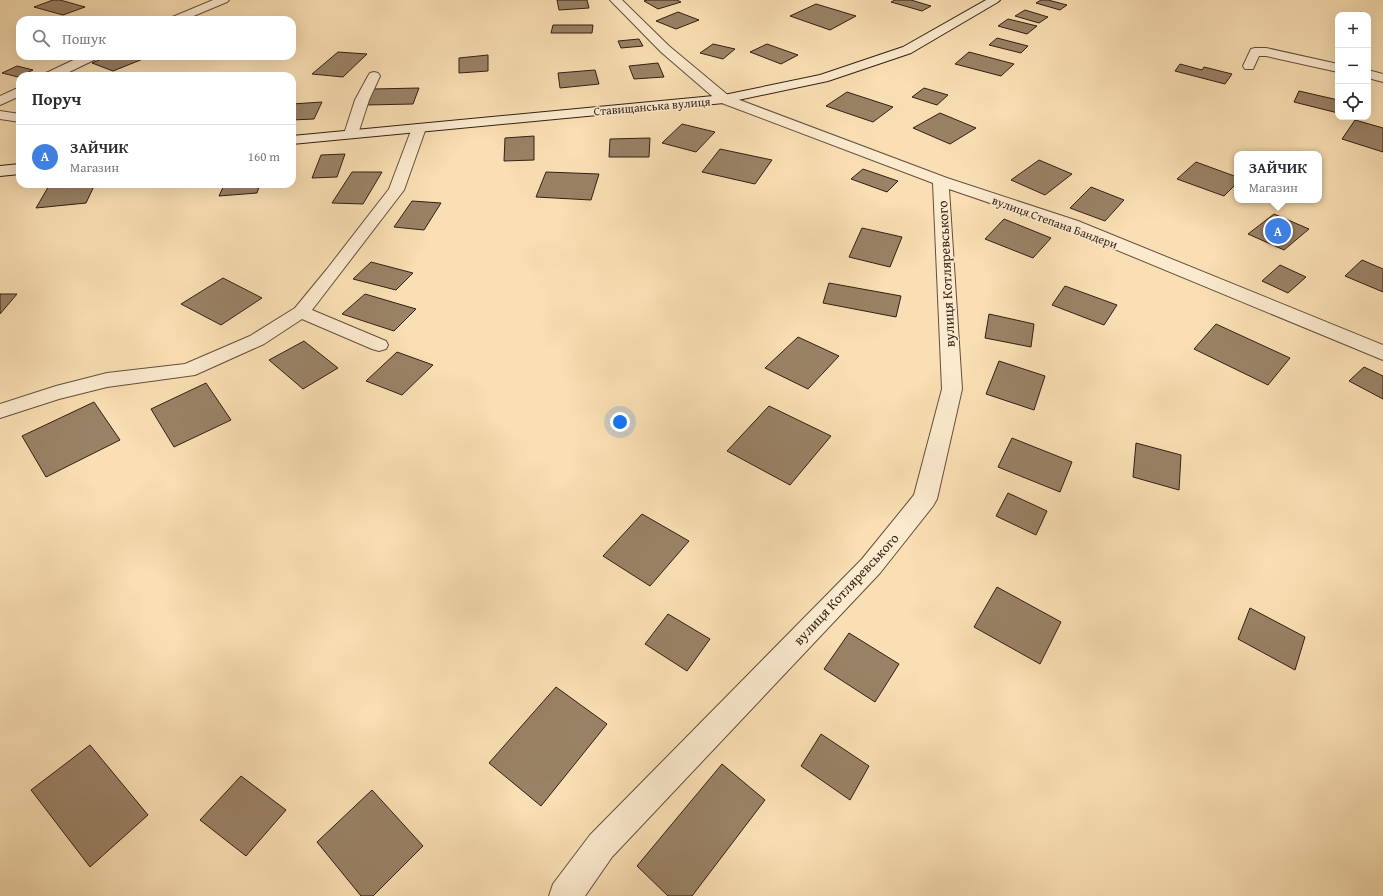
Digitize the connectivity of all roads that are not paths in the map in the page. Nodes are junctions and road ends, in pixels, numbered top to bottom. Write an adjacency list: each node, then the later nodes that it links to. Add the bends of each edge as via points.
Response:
1 (223, 0): 4 (street)
2 (616, 0): 13 (street, via 664,49)
3 (994, 0): 13 (street, Ставищанська вулиця, via 907,50 824,78)
4 (184, 16)
5 (84, 60): 8 (street)
6 (1249, 66): 7 (lane, via 1255,52 1266,52)
7 (1335, 67)
8 (59, 72)
9 (1371, 75): 11 (lane)
10 (374, 76): 18 (lane)
11 (1383, 78)
12 (16, 93): 14 (street)
13 (724, 99): 17 (street, Ставищанська вулиця); 22 (street, вулиця Степана Бандери)
14 (0, 101)
15 (0, 115): 16 (street)
16 (16, 117)
17 (419, 128): 18 (street, Ставищанська вулиця); 23 (lane, via 396,190)
18 (350, 134): 19 (street, Ставищанська вулиця)
19 (296, 140)
20 (16, 170): 21 (street)
21 (0, 172)
22 (941, 182): 25 (street, вулиця Степана Бандери, via 1072,225); 27 (street, вулиця Котляревського, via 952,389 925,499 871,566 602,846)
23 (301, 312): 24 (lane); 26 (lane, via 257,340 188,370 107,380)
24 (379, 345)
25 (1383, 353)
26 (0, 411)
27 (565, 896)

